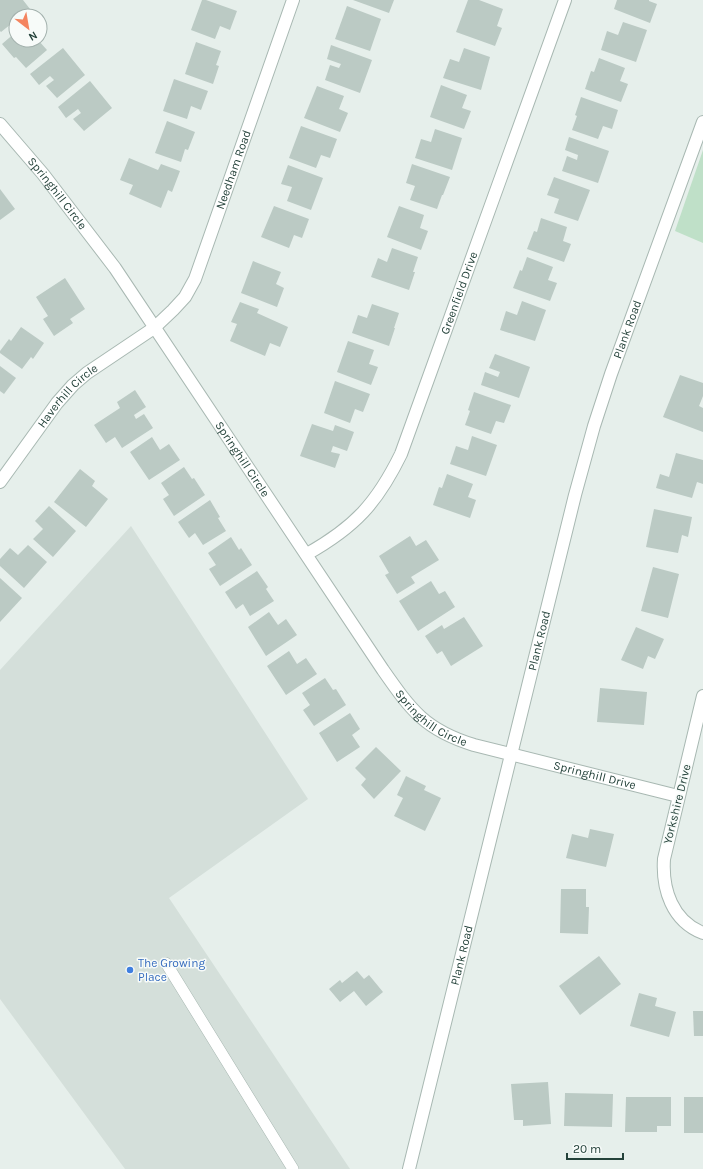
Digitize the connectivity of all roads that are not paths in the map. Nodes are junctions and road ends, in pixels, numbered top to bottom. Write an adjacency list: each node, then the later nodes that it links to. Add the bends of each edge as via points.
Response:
1 (293, 0): 5 (street, Needham Road, via 195,279 185,297)
2 (566, 0): 7 (street, Greenfield Drive, via 401,454 382,491 370,506 329,542)
3 (703, 122): 9 (street, Plank Road, via 594,426)
4 (0, 124): 5 (street, Springhill Circle, via 43,174 115,268)
5 (154, 328): 6 (street, Haverhill Circle, via 73,385); 7 (street, Springhill Circle)
6 (0, 482)
7 (306, 554): 9 (street, Springhill Circle, via 402,698 423,720 454,739)
8 (703, 696): 10 (street, Yorkshire Drive)
9 (511, 754): 10 (street, Springhill Drive); 14 (street, Plank Road)
10 (678, 796): 11 (street, Yorkshire Drive, via 664,859 663,872 667,895 688,925)
11 (703, 933)
12 (166, 963): 13 (lane)
13 (293, 1169)
14 (409, 1169)

